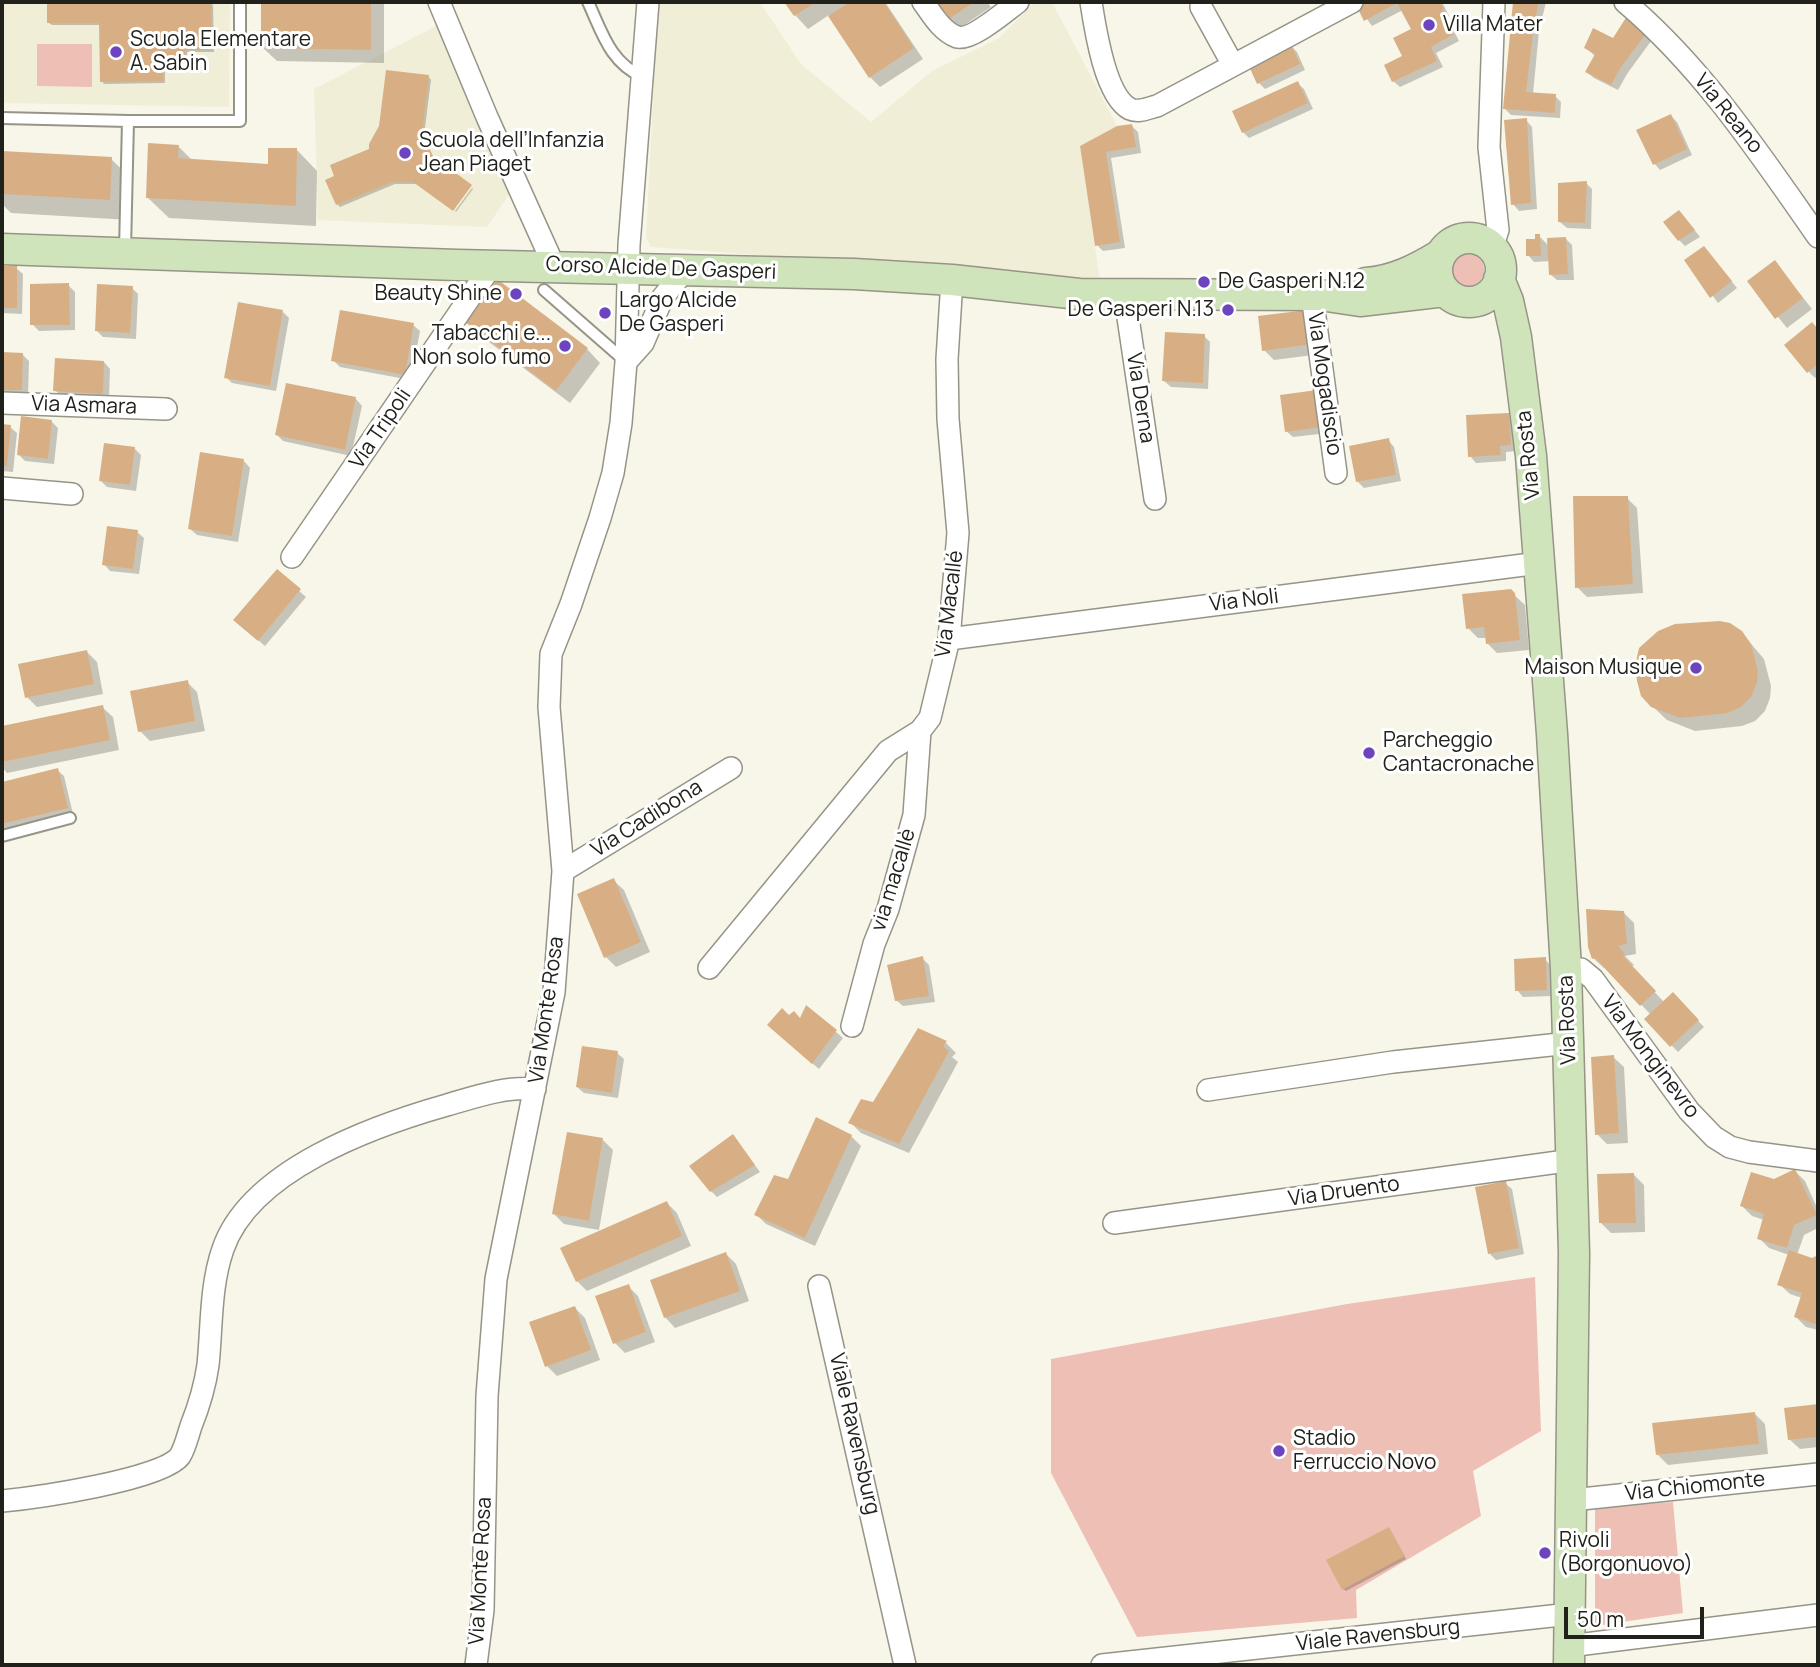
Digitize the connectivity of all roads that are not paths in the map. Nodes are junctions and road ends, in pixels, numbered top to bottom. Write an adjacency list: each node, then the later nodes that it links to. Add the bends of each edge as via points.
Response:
1 (240, 2): 15 (lane, via 240,121)
2 (439, 2): 24 (street)
3 (588, 2): 13 (lane, via 611,52 629,71)
4 (648, 2): 13 (street)
5 (923, 2): 6 (street, via 939,24 957,37 967,37)
6 (1018, 2)
7 (1091, 2): 12 (street, via 1100,54 1113,88 1128,108 1139,111 1157,106)
8 (1352, 2): 12 (street)
9 (1494, 2): 17 (street, via 1489,147 1497,230)
10 (1625, 2): 16 (street, Via Reano, via 1648,21 1729,111)
11 (1202, 7): 12 (street)
12 (1233, 65)
13 (643, 76): 22 (street)
14 (2, 118): 15 (lane)
15 (128, 121): 19 (lane)
16 (1818, 237)
17 (1492, 248): 20 (street, via 1464,238); 25 (street)
18 (2, 249): 19 (street, Corso Alcide De Gasperi)
19 (125, 253): 21 (street, Corso Alcide De Gasperi)
20 (1440, 255): 27 (street, via 1437,274); 28 (street, Corso Alcide De Gasperi, via 1401,276 1348,284)
21 (492, 265): 24 (street, Corso Alcide De Gasperi); 39 (street, Via Tripoli)
22 (628, 268): 23 (street, Corso Alcide De Gasperi); 24 (street, Corso Alcide De Gasperi); 31 (street)
23 (685, 270): 26 (street, Corso Alcide De Gasperi); 31 (street, via 663,297 643,343)
24 (549, 278): 31 (lane)
25 (1499, 278): 30 (street, via 1495,288); 32 (street, Via Rosta, via 1516,337)
26 (952, 280): 29 (street, Corso Alcide De Gasperi); 41 (street, Via Macallé, via 948,419 958,533)
27 (1445, 292): 28 (street, Corso Alcide De Gasperi, via 1360,301); 30 (street, via 1460,301)
28 (1316, 295): 29 (street, Corso Alcide De Gasperi); 35 (street, Via Mogadiscio)
29 (1127, 296): 38 (street, Via Derna)
30 (1477, 301): 32 (street, Via Rosta, via 1505,340)
31 (626, 362): 46 (street, Via Monte Rosa, via 613,473 551,654 548,707)
32 (1520, 377): 40 (street, Via Rosta)
33 (2, 403): 34 (street, Via Asmara)
34 (166, 408)
35 (1336, 473)
36 (2, 488): 37 (street)
37 (72, 494)
38 (1155, 499)
39 (292, 557)
40 (1539, 562): 41 (street, Via Noli); 48 (street, Via Rosta)
41 (949, 639): 42 (street, Via Macallé, via 930,718)
42 (920, 732): 47 (street, via 888,751); 49 (street, via macallè, via 915,816)
43 (731, 768): 46 (street, Via Cadibona)
44 (70, 818): 45 (lane)
45 (2, 836)
46 (563, 871): 51 (street, Via Monte Rosa, via 554,992)
47 (709, 968)
48 (1566, 970): 50 (street, Via Rosta); 54 (street, Via Monginevro, via 1581,970 1593,979 1689,1111 1714,1137 1749,1152)
49 (852, 1026)
50 (1569, 1043): 52 (street, via 1394,1062); 53 (street, Via Rosta)
51 (536, 1089): 59 (street, via 485,1094 395,1119 331,1148 277,1181 251,1203 223,1249 215,1278 205,1380 181,1455 171,1465 150,1473 55,1495); 63 (street, Via Monte Rosa, via 496,1279 487,1396 483,1610)
52 (1208, 1090)
53 (1573, 1160): 55 (street, Via Druento); 58 (street, Via Rosta)
54 (1818, 1161)
55 (1114, 1223)
56 (820, 1286): 64 (street, Viale Ravensburg)
57 (1818, 1474): 58 (street, Via Chiomonte)
58 (1572, 1500): 60 (street, Via Rosta)
59 (2, 1501)
60 (1570, 1614): 62 (street, Via Rosta); 65 (street, Viale Ravensburg)
61 (1818, 1615): 62 (street)
62 (1569, 1656)
63 (476, 1665)
64 (905, 1665)
65 (1102, 1665)

